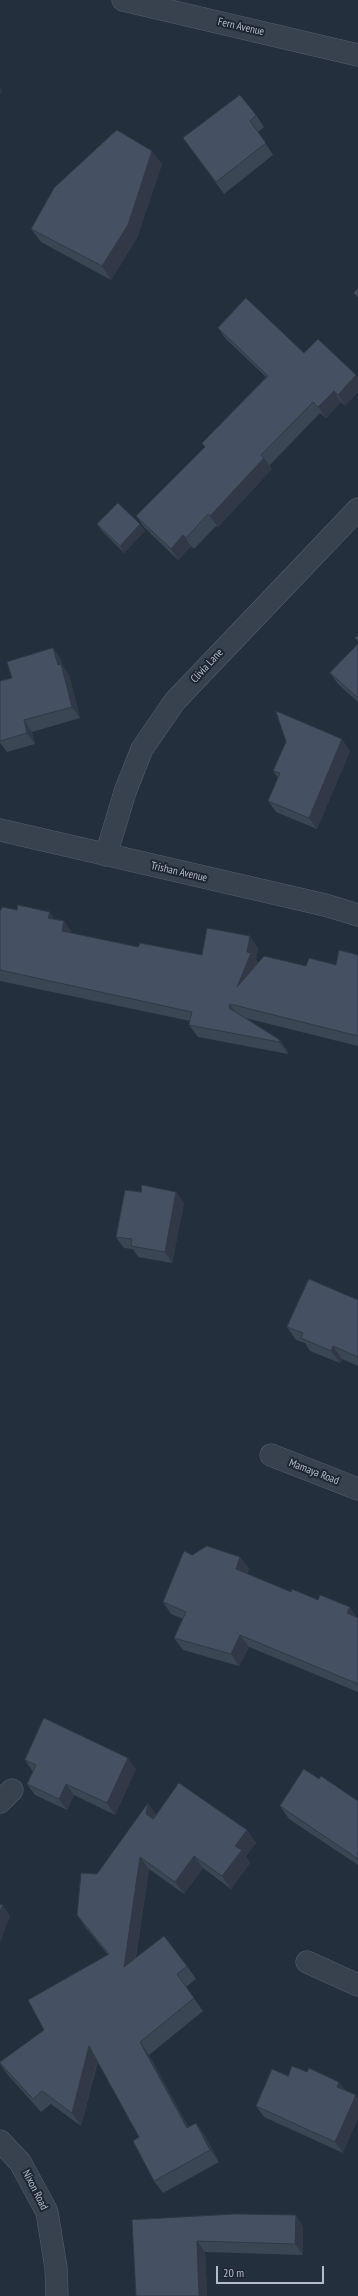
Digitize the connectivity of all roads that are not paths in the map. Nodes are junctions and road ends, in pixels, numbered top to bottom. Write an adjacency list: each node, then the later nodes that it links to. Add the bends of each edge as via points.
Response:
1 (123, 0): 2 (street, Fern Avenue)
2 (358, 55)
3 (358, 509): 5 (street, Clivia Lane, via 175,701 142,749 125,792)
4 (0, 830): 5 (street, Trishan Avenue)
5 (106, 855): 6 (street, Trishan Avenue, via 325,905)
6 (358, 915)
7 (271, 1455): 8 (street, Mamaya Road)
8 (358, 1489)
9 (307, 1962): 10 (street)
10 (358, 1985)
11 (0, 2141): 12 (street, Nixon Road, via 20,2162 47,2212 56,2268)
12 (57, 2296)

